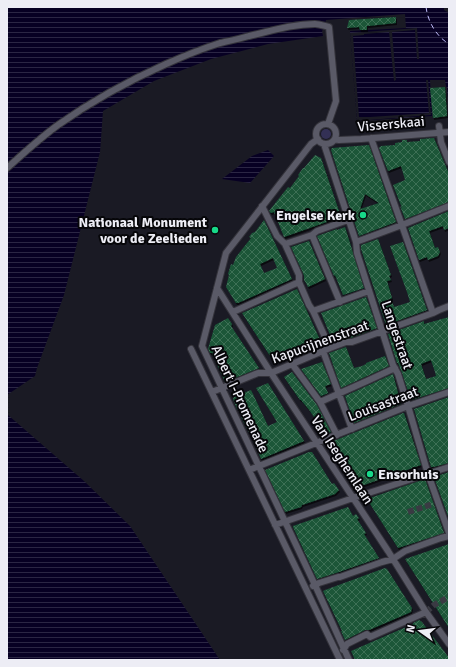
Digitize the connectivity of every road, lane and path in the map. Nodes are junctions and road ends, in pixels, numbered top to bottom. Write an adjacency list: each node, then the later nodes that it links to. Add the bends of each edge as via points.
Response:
1 (328, 124): 5 (street, via 318,128); 6 (street, via 336,131); 9 (street, via 336,101 329,27 316,24 300,25 220,43 177,59 122,85 58,125)
2 (440, 129): 3 (street, Visserskaai); 4 (street, Visserskaai); 8 (street, via 441,142)
3 (449, 132)
4 (371, 138): 6 (street, Visserskaai); 13 (street)
5 (318, 139): 7 (street); 10 (street, Albert I-Promenade, via 311,144)
6 (335, 139): 7 (street, via 329,144)
7 (324, 144): 12 (street, Langestraat)
8 (449, 162)
9 (7, 168)
10 (262, 206): 16 (street, via 277,236); 18 (street, Albert I-Promenade, via 226,253)
11 (449, 206): 13 (street)
12 (348, 220): 14 (street); 15 (street, Langestraat)
13 (402, 225): 15 (street); 24 (street, via 422,271)
14 (312, 235): 16 (street); 20 (street)
15 (356, 242): 19 (street, Langestraat)
16 (285, 244): 17 (street, via 299,275)
17 (299, 282): 22 (street); 23 (street)
18 (217, 288): 23 (street, Van Iseghemlaan); 32 (street, Albert I-Promenade, via 202,346)
19 (369, 292): 20 (street); 25 (street, Langestraat)
20 (340, 302): 22 (street)
21 (449, 306): 24 (street, Kapucijnenstraat)
22 (313, 311): 26 (street)
23 (233, 312): 31 (street, Van Iseghemlaan)
24 (433, 313): 25 (street, Kapucijnenstraat)
25 (382, 331): 26 (street, Kapucijnenstraat); 30 (street, Langestraat)
26 (330, 348): 28 (street, Kapucijnenstraat)
27 (191, 349): 33 (street, Albert I-Promenade)
28 (322, 351): 29 (street, Kapucijnenstraat); 35 (street)
29 (292, 364): 31 (street, Kapucijnenstraat); 36 (street)
30 (395, 368): 35 (street); 37 (street, Langestraat)
31 (272, 373): 32 (street, Kapucijnenstraat, via 258,373); 40 (street, Van Iseghemlaan)
32 (222, 388): 33 (street, Kapucijnenstraat); 41 (street, Albert I-Promenade)
33 (212, 392): 43 (street, Albert I-Promenade)
34 (449, 392): 37 (street, Louisastraat)
35 (338, 394): 36 (street); 38 (street)
36 (320, 402): 39 (street)
37 (408, 406): 38 (street, Louisastraat); 44 (street, Langestraat)
38 (352, 429): 39 (street, Louisastraat)
39 (337, 435): 40 (street, Louisastraat)
40 (317, 443): 41 (street, Louisastraat); 45 (street, Van Iseghemlaan)
41 (258, 467): 43 (street, Louisastraat); 46 (street, Albert I-Promenade)
42 (449, 467): 44 (street)
43 (250, 470): 47 (street, Albert I-Promenade)
44 (428, 474): 45 (street); 48 (street, Langestraat, via 436,503)
45 (353, 498): 46 (street); 49 (street, Van Iseghemlaan)
46 (284, 522): 47 (street); 50 (street, Albert I-Promenade)
47 (275, 525): 51 (street, Albert I-Promenade)
48 (449, 534): 49 (street, via 405,551)
49 (393, 559): 50 (street); 52 (street, Van Iseghemlaan)
50 (315, 585): 51 (street); 54 (street, Albert I-Promenade)
51 (306, 589): 55 (street, Albert I-Promenade)
52 (426, 612): 53 (street, Van Iseghemlaan); 54 (street, via 370,637 367,634 347,644)
53 (449, 644)
54 (344, 649): 55 (street); 57 (street, Albert I-Promenade)
55 (336, 653): 56 (street, Albert I-Promenade)
56 (340, 660)
57 (349, 660)

